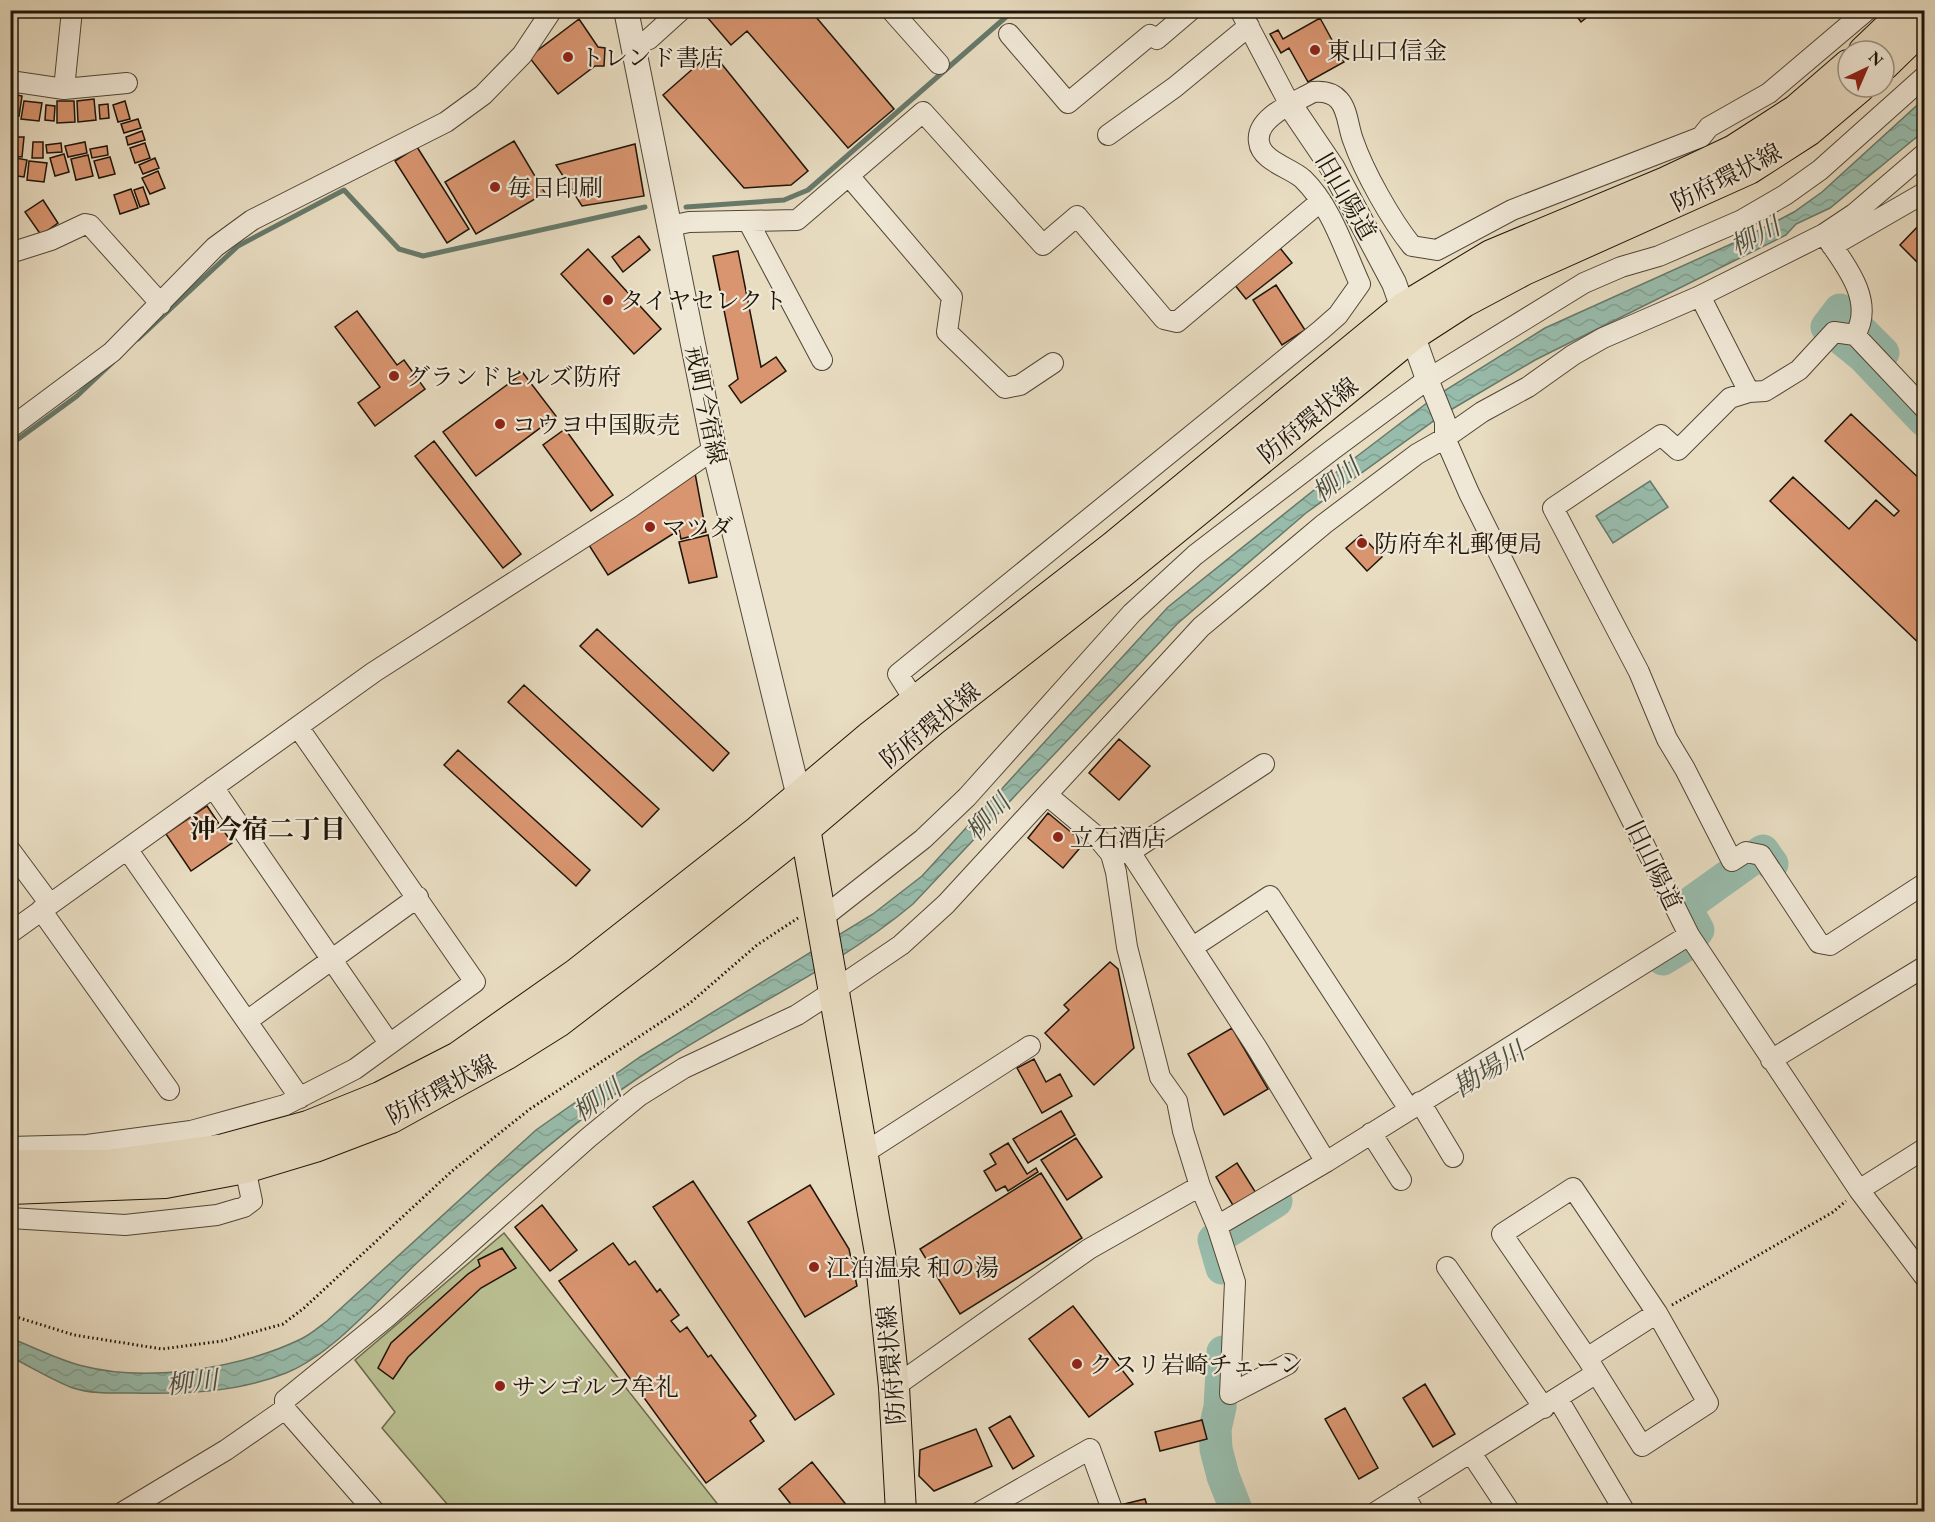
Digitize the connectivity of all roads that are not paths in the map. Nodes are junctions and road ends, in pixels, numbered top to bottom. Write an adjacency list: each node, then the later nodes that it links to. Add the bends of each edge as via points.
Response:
1 (72, 10): 20 (street)
2 (552, 10): 33 (street, via 522,55 483,95 446,122 252,220 215,247)
3 (626, 10): 13 (street, 戒町今宿線)
4 (681, 10): 13 (street, via 649,39)
5 (891, 10): 15 (street)
6 (1191, 10): 11 (street, via 1157,39 1150,35 1068,103)
7 (1867, 10): 22 (street, via 1769,93 1709,127 1701,137 1512,210 1437,250 1413,246 1397,228 1353,141 1339,99 1322,91 1313,92)
8 (1907, 10): 12 (main road)
9 (1244, 18): 22 (street, 旧山陽道); 23 (street, via 1175,87)
10 (1924, 26): 14 (main road)
11 (1009, 34)
12 (1877, 39)
13 (633, 46): 29 (street, 戒町今宿線)
14 (1896, 53)
15 (939, 64)
16 (1836, 75): 34 (main road, 防府環状線, via 1796,110 1734,150 1491,255)
17 (1924, 77): 38 (street, via 1820,170 1785,195 1742,220 1584,283)
18 (10, 81): 20 (street)
19 (127, 83): 20 (street)
20 (64, 89)
21 (1846, 99): 34 (main road, 防府環状線, via 1808,131 1749,168 1524,270 1464,302)
22 (1290, 105): 27 (street, via 1266,122 1258,144 1264,153 1304,180); 34 (street, 旧山陽道, via 1350,198 1394,283)
23 (1108, 135)
24 (1924, 154): 30 (street)
25 (849, 176): 27 (street, via 923,112 1043,245 1077,216 1164,319 1177,322); 28 (street, via 797,220); 37 (street, via 952,297 947,332 1005,388 1020,385)
26 (1924, 193): 30 (street)
27 (1321, 201): 44 (street, via 1360,284 1338,315 898,674)
28 (748, 221): 29 (street); 36 (street)
29 (670, 226): 43 (street, 戒町今宿線)
30 (1828, 240): 32 (street); 35 (street, via 1850,272 1861,298 1862,323)
31 (10, 253): 33 (street, via 90,225)
32 (1700, 296): 39 (street); 42 (street, via 1583,349)
33 (161, 304): 41 (street, via 112,352)
34 (1408, 322): 38 (street, 旧山陽道); 44 (main road, 防府環状線); 50 (main road, 防府環状線, via 1120,574 931,722)
35 (1855, 334): 39 (street, via 1834,332 1799,370 1765,391); 40 (street)
36 (822, 360)
37 (1053, 363)
38 (1430, 385): 42 (street, 旧山陽道); 57 (street, via 1195,555 1132,613 967,796 922,839)
39 (1749, 392): 54 (street, via 1730,398 1678,450 1661,435 1553,508 1732,861 1746,852 1761,855 1820,944 1830,945)
40 (1924, 408)
41 (10, 428)
42 (1445, 430): 48 (street, via 1222,608); 59 (street, 旧山陽道, via 1539,635)
43 (714, 449): 45 (street, via 374,672); 49 (street, 戒町今宿線)
44 (915, 701): 49 (main road, 防府環状線)
45 (298, 727): 47 (street); 55 (street)
46 (1264, 764): 53 (street)
47 (213, 787): 51 (street); 61 (street)
48 (1047, 795): 53 (street); 63 (street, via 946,904 901,945)
49 (799, 797): 50 (main road, 防府環状線); 77 (main road, 防府環状線, via 522,1012 458,1057 380,1097 308,1126 224,1149)
50 (805, 829): 57 (main road, 防府環状線); 76 (main road, 防府環状線, via 567,1015 507,1054 391,1118)
51 (127, 849): 56 (street); 64 (street)
52 (10, 850): 56 (street)
53 (1120, 853): 60 (street); 79 (street, via 1116,872 1126,947 1160,1077 1177,1101)
54 (1924, 884)
55 (418, 897): 61 (street); 65 (street, via 475,982)
56 (46, 907): 58 (street); 68 (street)
57 (814, 923): 63 (main road, 防府環状線)
58 (10, 933)
59 (1689, 935): 67 (street, 旧山陽道); 70 (street)
60 (1193, 947): 70 (street, via 1270,896); 75 (street)
61 (332, 958): 64 (street); 65 (street)
62 (1924, 967): 67 (street)
63 (833, 983): 73 (main road, 防府環状線); 90 (street, via 796,1015 684,1068 639,1096 387,1317 291,1391)
64 (247, 1021): 69 (street)
65 (389, 1043): 69 (street, via 355,1069)
66 (1030, 1046): 73 (street)
67 (1771, 1060): 80 (street, 旧山陽道)
68 (169, 1090)
69 (300, 1098): 77 (street, via 191,1131 87,1145)
70 (1415, 1106): 71 (street); 74 (street)
71 (1371, 1133): 75 (street); 78 (street)
72 (1924, 1149): 80 (street)
73 (864, 1153): 88 (main road, 防府環状線, via 880,1253)
74 (1453, 1157)
75 (1326, 1162): 82 (street)
76 (245, 1168): 77 (main road, 防府環状線, via 165,1183); 81 (street, via 252,1201 217,1215 125,1225)
77 (18, 1172)
78 (1401, 1180)
79 (1200, 1186): 82 (street); 88 (street, via 1089,1249)
80 (1859, 1190): 84 (street, 旧山陽道)
81 (10, 1218)
82 (1217, 1226): 86 (street, via 1235,1282 1230,1394)
83 (1447, 1267): 89 (street)
84 (1924, 1276)
85 (1657, 1313): 87 (street); 87 (street, via 1708,1403 1642,1446); 87 (street, via 1574,1188 1502,1234)
86 (1288, 1364)
87 (1591, 1366): 89 (street)
88 (894, 1387): 95 (main road, 防府環状線)
89 (1551, 1403): 91 (street); 101 (street)
90 (285, 1409): 93 (street); 94 (street)
91 (1471, 1453): 92 (street); 100 (street)
92 (1404, 1494): 98 (street); 99 (street)
93 (123, 1512)
94 (375, 1512)
95 (901, 1512)
96 (981, 1512): 97 (street, via 1090,1449)
97 (1113, 1512)
98 (1376, 1512)
99 (1414, 1512)
100 (1510, 1512)
101 (1625, 1512)

